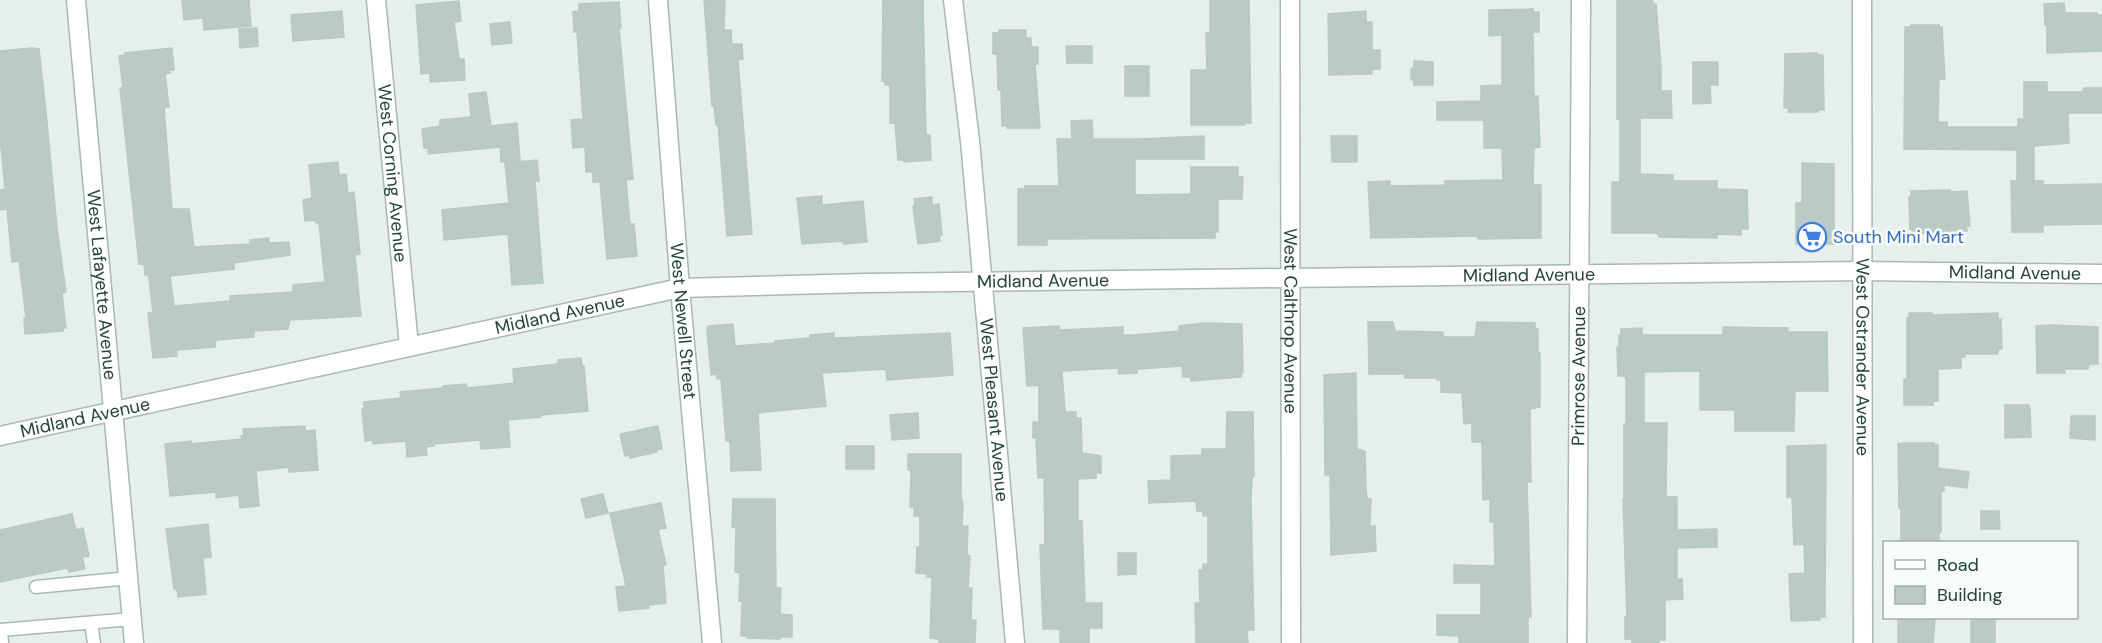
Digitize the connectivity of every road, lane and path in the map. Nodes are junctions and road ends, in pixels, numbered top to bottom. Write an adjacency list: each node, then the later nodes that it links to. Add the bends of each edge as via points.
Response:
1 (76, 0): 15 (street, West Lafayette Avenue)
2 (376, 0): 14 (street, West Corning Avenue)
3 (658, 0): 13 (street, West Newell Street)
4 (953, 0): 12 (street, West Pleasant Avenue)
5 (1290, 0): 11 (street, West Calthrop Avenue)
6 (1581, 0): 10 (street, Primrose Avenue)
7 (1862, 0): 8 (street, West Ostrander Avenue)
8 (1862, 271): 9 (street, Midland Avenue); 10 (street, Midland Avenue); 28 (street, West Ostrander Avenue)
9 (2102, 274)
10 (1579, 276): 11 (street, Midland Avenue); 27 (street, Primrose Avenue)
11 (1291, 279): 12 (street, Midland Avenue); 26 (street, West Calthrop Avenue)
12 (981, 282): 13 (street, Midland Avenue); 25 (street, West Pleasant Avenue)
13 (680, 288): 14 (street, Midland Avenue); 24 (street, West Newell Street)
14 (409, 346): 15 (street, Midland Avenue)
15 (114, 411): 16 (street, Midland Avenue); 17 (street, West Lafayette Avenue)
16 (0, 436)
17 (129, 578): 18 (lane); 19 (street, West Lafayette Avenue)
18 (36, 588)
19 (132, 619): 20 (lane); 23 (street, West Lafayette Avenue)
20 (91, 623): 21 (lane, via 1,630); 22 (lane)
21 (2, 643)
22 (94, 643)
23 (134, 643)
24 (711, 643)
25 (1015, 643)
26 (1291, 643)
27 (1577, 643)
28 (1863, 643)

